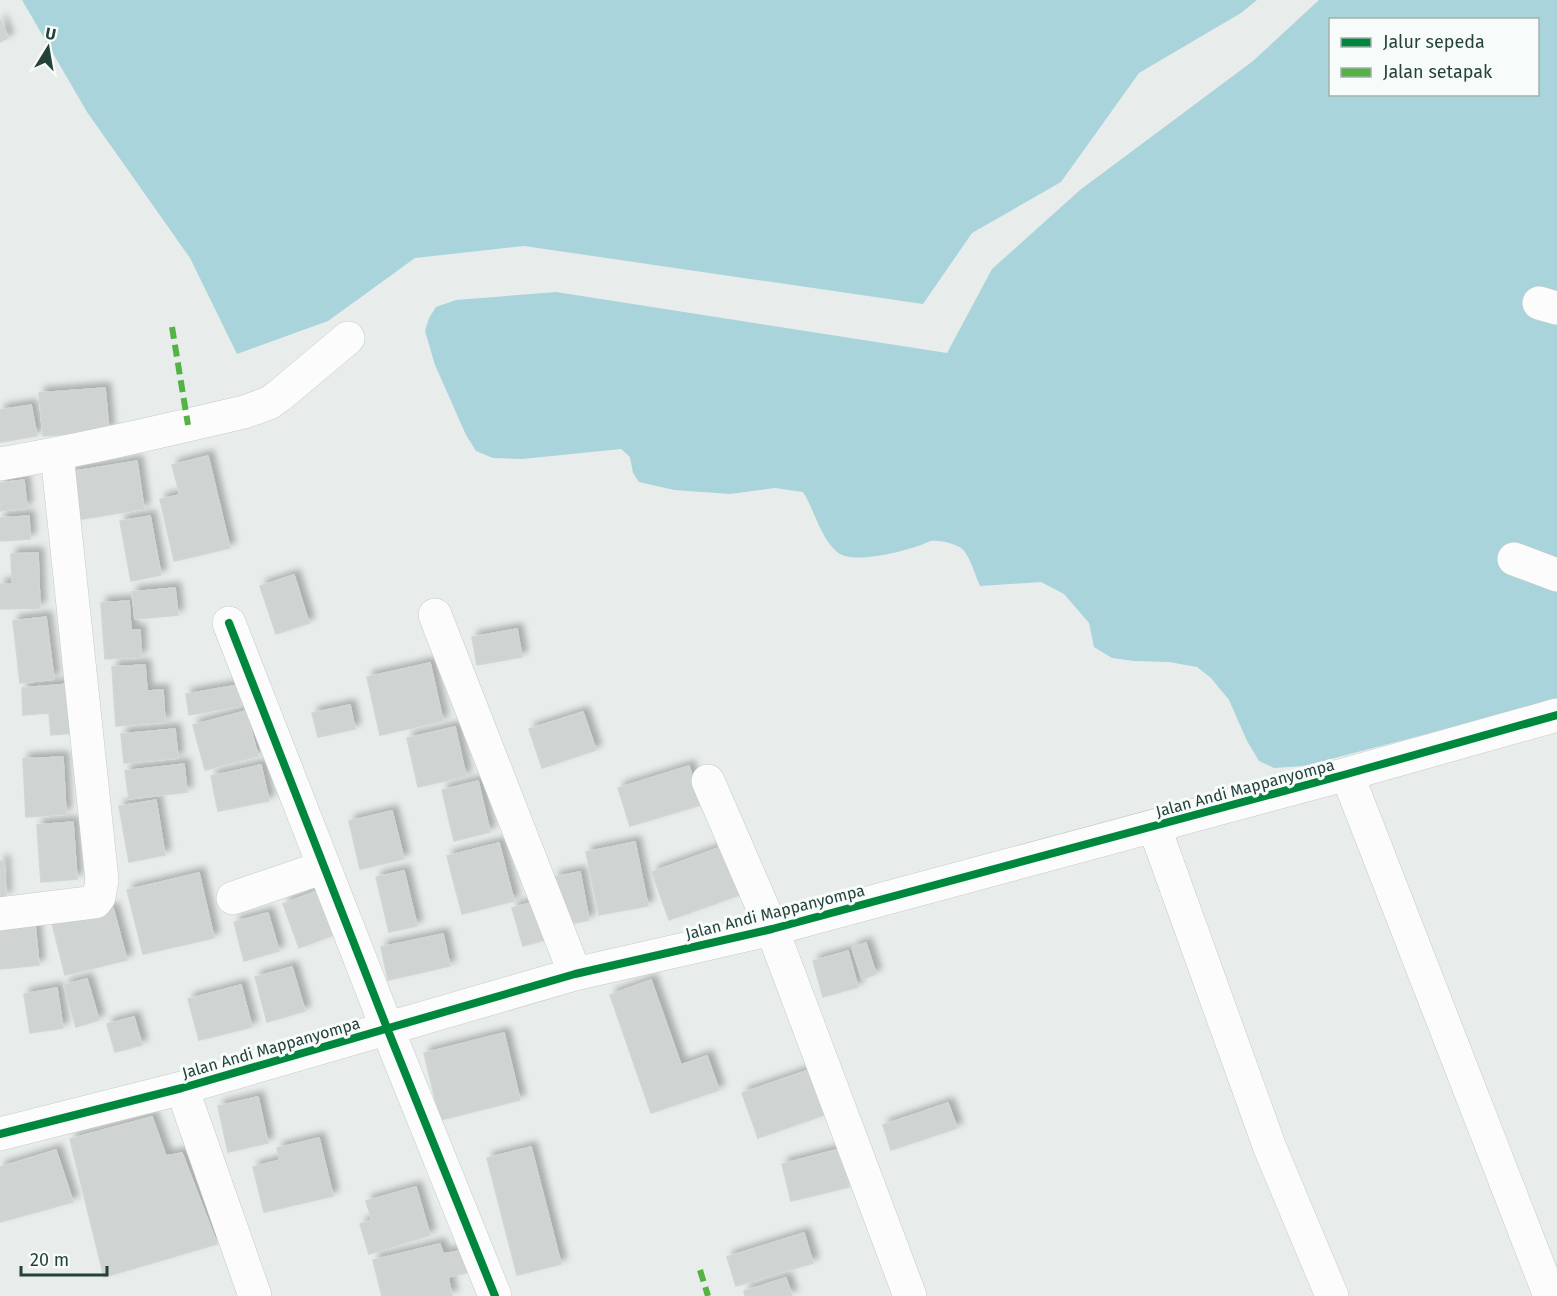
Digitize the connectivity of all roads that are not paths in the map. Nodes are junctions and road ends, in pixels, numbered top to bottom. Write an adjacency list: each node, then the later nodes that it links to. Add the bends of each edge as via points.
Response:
1 (348, 338): 2 (street, via 269,403)
2 (57, 454): 3 (street); 14 (street, via 102,880 95,902)
3 (0, 464)
4 (1514, 559): 5 (street)
5 (1557, 575)
6 (435, 615): 16 (street)
7 (230, 623): 12 (street)
8 (1557, 715): 9 (street, Jalan Andi Mappanyompa)
9 (1347, 774): 11 (street, Jalan Andi Mappanyompa); 24 (street)
10 (708, 781): 15 (street)
11 (1154, 826): 15 (street, Jalan Andi Mappanyompa); 23 (street, via 1270,1148)
12 (324, 867): 13 (street); 17 (street)
13 (233, 898)
14 (0, 914)
15 (772, 929): 16 (street, Jalan Andi Mappanyompa); 22 (street)
16 (575, 974): 17 (street, Jalan Andi Mappanyompa)
17 (387, 1028): 18 (street, Jalan Andi Mappanyompa); 21 (street)
18 (182, 1088): 19 (street, Jalan Andi Mappanyompa); 20 (street)
19 (0, 1134)
20 (255, 1296)
21 (495, 1296)
22 (910, 1296)
23 (1332, 1296)
24 (1550, 1296)

